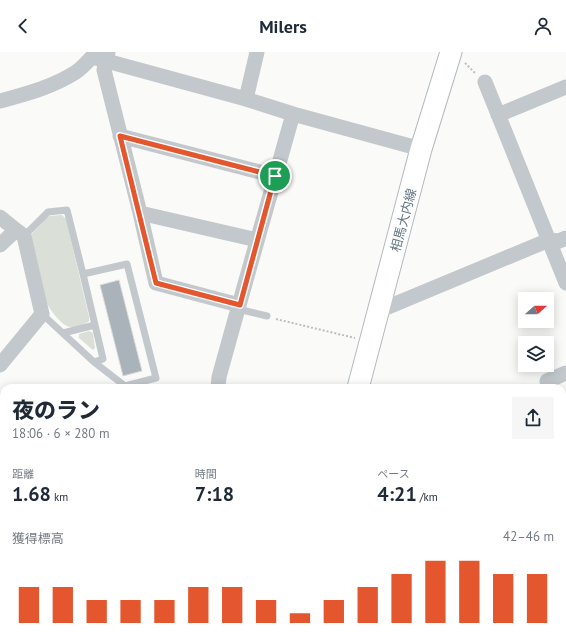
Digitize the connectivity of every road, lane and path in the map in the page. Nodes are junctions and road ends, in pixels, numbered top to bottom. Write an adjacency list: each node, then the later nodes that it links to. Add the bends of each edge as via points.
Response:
1 (257, 52): 6 (street)
2 (107, 56): 6 (street); 7 (street, via 92,57 77,72 60,81 28,94); 10 (street, via 104,70)
3 (458, 57): 4 (path); 11 (main road, 相馬大内線)
4 (485, 82): 9 (street)
5 (566, 87): 9 (street)
6 (246, 99): 8 (street)
7 (0, 101)
8 (293, 114): 11 (street); 12 (street)
9 (498, 115): 18 (street)
10 (120, 136): 12 (street); 13 (street)
11 (421, 149): 22 (main road, 相馬大内線)
12 (275, 176): 17 (street)
13 (140, 213): 17 (street); 23 (street, via 156,283)
14 (0, 217): 15 (street)
15 (20, 233): 19 (street); 20 (lane, via 48,212 67,210); 24 (street)
16 (566, 238): 18 (street)
17 (258, 240): 23 (street)
18 (549, 240): 21 (street); 22 (street, via 388,307)
19 (0, 244)
20 (83, 274): 26 (lane); 34 (lane, via 127,264 156,378)
21 (566, 283)
22 (380, 306): 28 (main road, 相馬大内線)
23 (239, 307): 25 (lane); 35 (street)
24 (42, 314): 27 (lane); 30 (street)
25 (267, 316): 28 (path)
26 (95, 325): 27 (lane); 29 (lane, via 103,359)
27 (63, 333): 29 (lane)
28 (370, 342): 36 (main road, 相馬大内線)
29 (94, 362): 33 (lane)
30 (0, 365)
31 (566, 373): 32 (street)
32 (547, 381)
33 (122, 384)
34 (132, 384)
35 (218, 384)
36 (359, 384)

